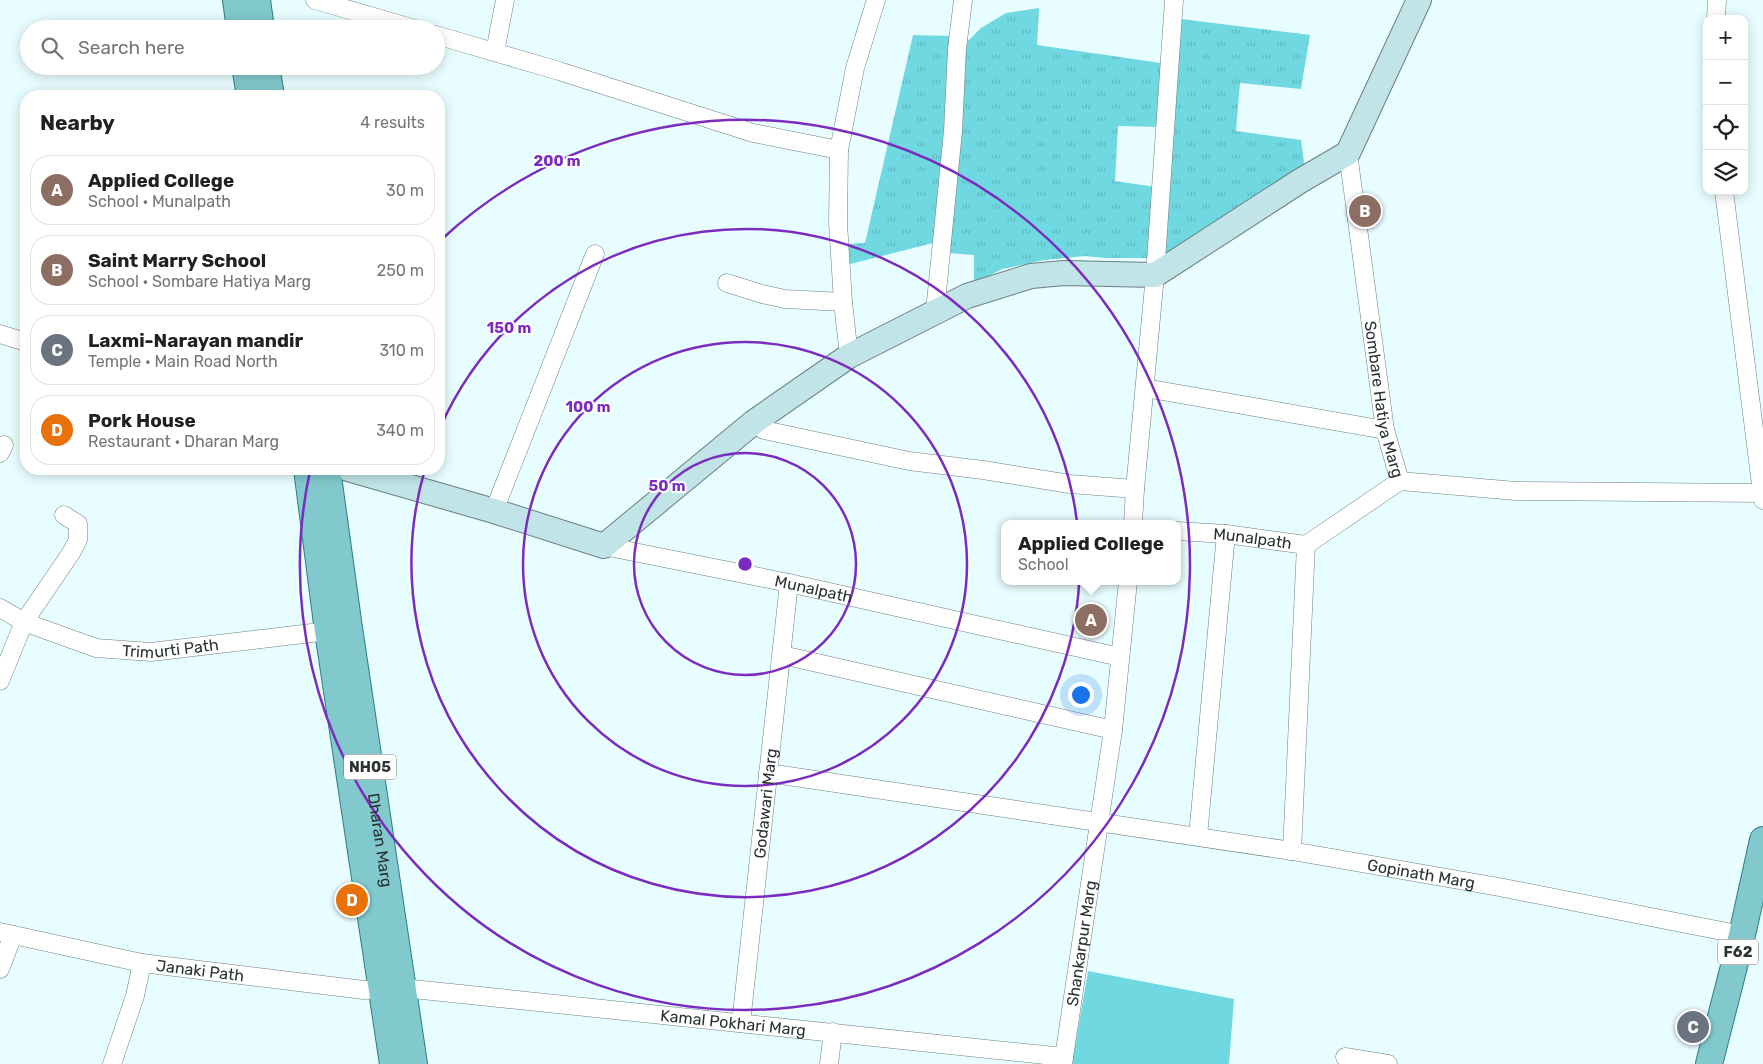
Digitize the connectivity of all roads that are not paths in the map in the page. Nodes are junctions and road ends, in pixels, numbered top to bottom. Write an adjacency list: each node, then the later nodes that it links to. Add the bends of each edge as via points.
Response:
1 (236, 0): 11 (main road)
2 (257, 0): 12 (main road)
3 (315, 0): 13 (street)
4 (505, 0): 15 (street)
5 (876, 0): 20 (street, via 855,68)
6 (963, 0): 27 (street)
7 (1174, 0): 24 (street)
8 (1717, 0): 10 (street)
9 (1416, 1): 21 (street)
10 (1716, 15)
11 (239, 20)
12 (260, 20)
13 (384, 20)
14 (445, 38): 15 (street)
15 (495, 52): 20 (street, via 753,133)
16 (246, 75): 18 (main road)
17 (268, 75): 19 (main road)
18 (249, 90)
19 (270, 90)
20 (838, 150): 26 (street)
21 (1348, 153): 24 (street); 33 (street, Sombare Hatiya Marg)
22 (1725, 195): 39 (street)
23 (595, 254): 41 (street)
24 (1155, 275): 27 (street, via 1064,273 1031,276 967,296); 31 (street)
25 (727, 283): 26 (street, via 786,299)
26 (843, 302): 30 (street)
27 (934, 312): 30 (street)
28 (0, 334): 29 (street)
29 (20, 340)
30 (849, 356): 32 (street)
31 (1145, 388): 33 (street); 38 (street)
32 (754, 422): 38 (street, via 764,430 909,461 1070,484); 47 (street)
33 (1385, 430): 37 (street, Sombare Hatiya Marg)
34 (308, 475): 52 (main road, Dharan Marg / NH05)
35 (327, 475): 52 (main road, Dharan Marg / NH05)
36 (369, 475): 41 (street, Munalpath)
37 (1400, 481): 39 (street, Sombare Hatiya Marg, via 1516,491); 46 (street, Munalpath)
38 (1135, 489): 43 (street)
39 (1762, 493): 40 (street)
40 (1763, 500)
41 (494, 511): 47 (street, Munalpath)
42 (64, 515): 51 (street, via 78,524 78,540)
43 (1133, 520)
44 (1181, 532): 45 (street, Munalpath)
45 (1226, 534): 46 (street, Munalpath); 59 (street)
46 (1306, 544): 61 (street)
47 (604, 546): 48 (street, Munalpath)
48 (790, 584): 53 (street, Godawari Marg); 54 (street, Munalpath)
49 (1128, 585): 54 (street)
50 (0, 608): 51 (street, Trimurti Path)
51 (24, 622): 52 (street, Trimurti Path, via 96,648 151,652); 55 (street)
52 (338, 630): 66 (main road, Dharan Marg / NH05)
53 (782, 655): 56 (street); 57 (street, Godawari Marg)
54 (1120, 657): 56 (street, Shankarpur Marg)
55 (0, 681)
56 (1113, 730): 58 (street, Shankarpur Marg)
57 (768, 773): 58 (street, Gopinath Marg); 67 (street, Godawari Marg)
58 (1100, 821): 59 (street, Gopinath Marg); 71 (street, Shankarpur Marg)
59 (1198, 836): 61 (street, Gopinath Marg)
60 (1763, 840): 63 (main road, F62)
61 (1292, 851): 63 (street, Gopinath Marg, via 1499,887)
62 (6, 933): 64 (street, Janaki Path); 65 (street)
63 (1742, 935): 77 (main road, F62)
64 (142, 964): 66 (street, Janaki Path, via 364,990); 72 (street)
65 (0, 970)
66 (393, 989): 67 (street, Kamal Pokhari Marg); 73 (main road, Dharan Marg / NH05); 74 (main road, Dharan Marg / NH05)
67 (741, 1023): 68 (street, Kamal Pokhari Marg)
68 (833, 1032): 69 (street, Kamal Pokhari Marg); 75 (street)
69 (968, 1056): 71 (street, Kamal Pokhari Marg)
70 (1345, 1057): 76 (street)
71 (1063, 1060)
72 (112, 1064)
73 (394, 1064)
74 (414, 1064)
75 (830, 1064)
76 (1388, 1064)
77 (1709, 1064)

